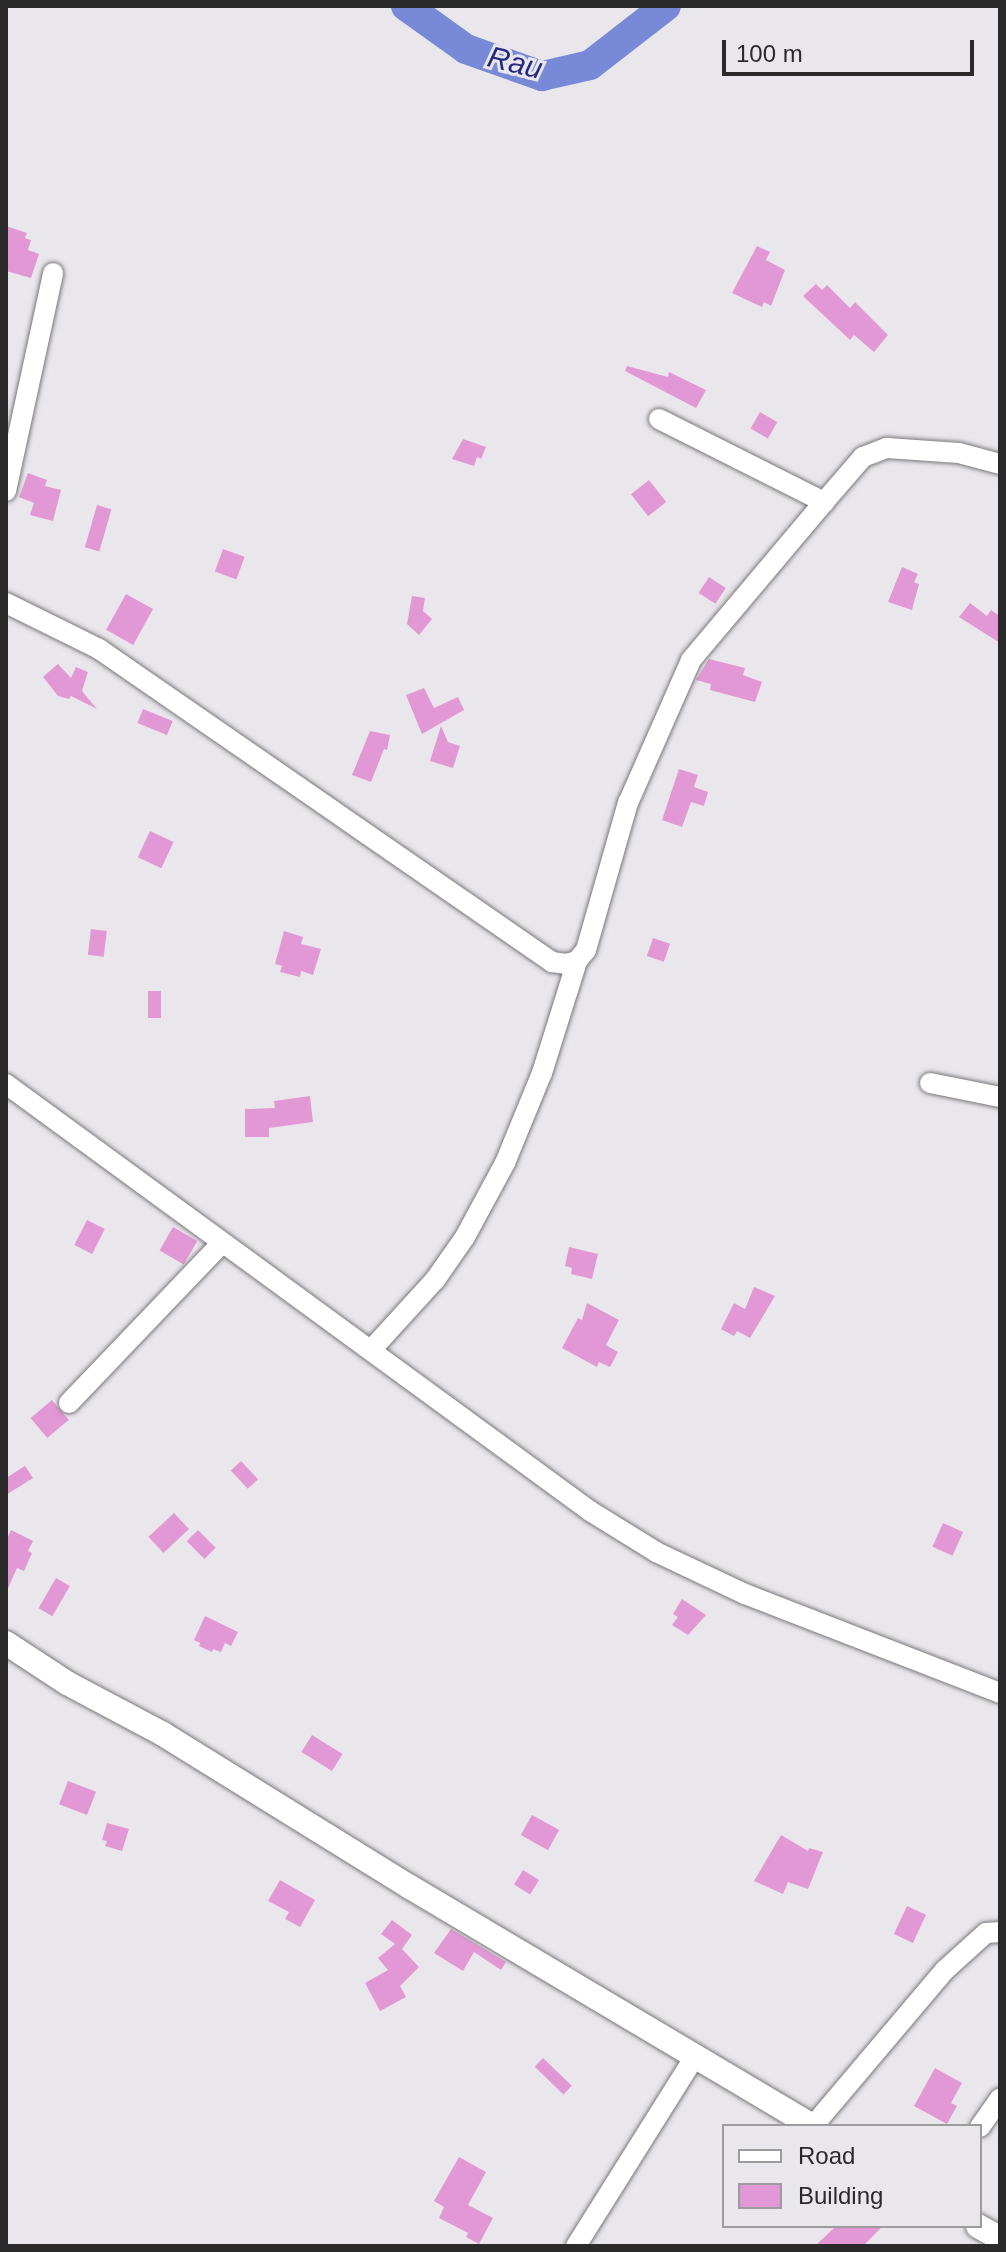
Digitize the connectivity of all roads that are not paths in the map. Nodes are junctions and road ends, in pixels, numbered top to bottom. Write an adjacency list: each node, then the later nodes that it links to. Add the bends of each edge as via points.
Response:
1 (53, 273): 4 (street)
2 (659, 419): 5 (street)
3 (1000, 464): 5 (street, via 959,453 887,448 863,457)
4 (6, 491)
5 (824, 502): 7 (street, via 691,660 628,803 586,950)
6 (6, 603): 7 (street, via 99,649 552,962)
7 (577, 961): 12 (street, via 542,1073 505,1163 435,1280)
8 (930, 1083): 10 (street)
9 (6, 1084): 11 (street)
10 (1000, 1097)
11 (222, 1243): 12 (street); 13 (street)
12 (371, 1350): 15 (street, via 590,1511 656,1552 745,1594)
13 (69, 1403)
14 (6, 1643): 17 (street)
15 (1000, 1693)
16 (1000, 1932): 20 (street, via 986,1933 945,1970)
17 (694, 2058): 19 (street); 24 (street)
18 (1000, 2098): 21 (street)
19 (810, 2124)
20 (815, 2124)
21 (982, 2124)
22 (982, 2228): 23 (street)
23 (1000, 2238)
24 (576, 2246)

